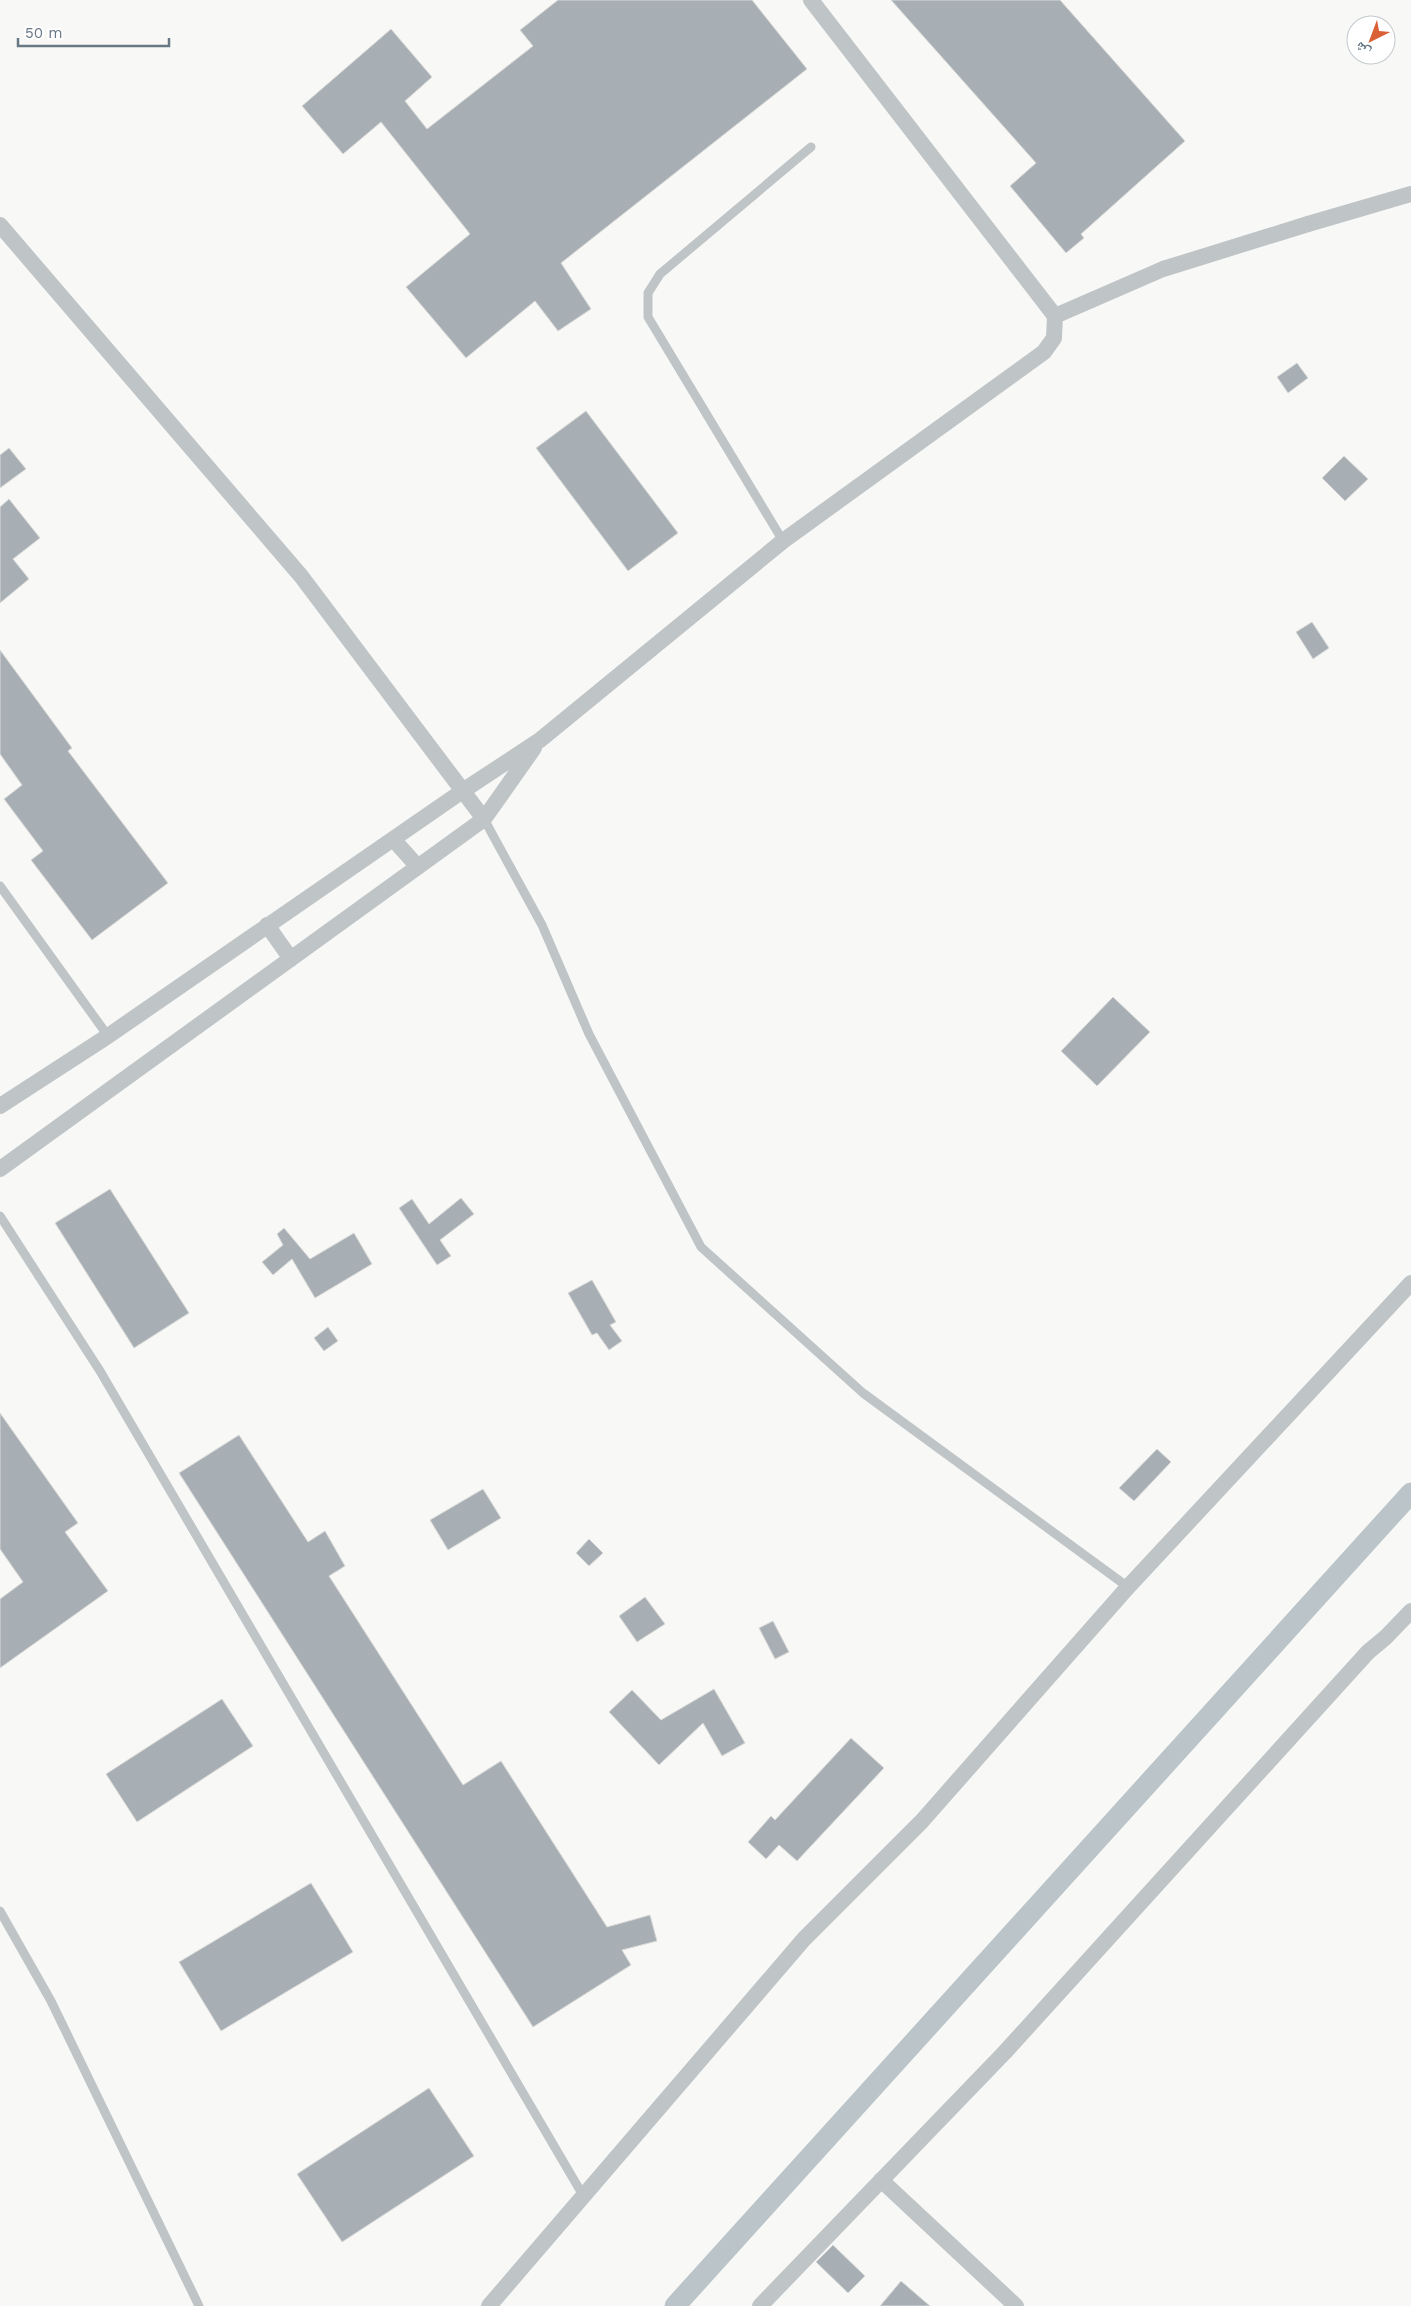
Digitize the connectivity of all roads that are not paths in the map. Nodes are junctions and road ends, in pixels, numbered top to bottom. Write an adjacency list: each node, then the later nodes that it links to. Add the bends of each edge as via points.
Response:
1 (811, 0): 5 (street)
2 (811, 147): 6 (lane, via 660,274 648,293 648,317)
3 (1411, 194): 5 (street, via 1163,269)
4 (0, 226): 8 (street, via 301,576)
5 (1055, 316): 6 (street, via 1054,338 1044,352)
6 (783, 541): 7 (street)
7 (540, 740): 8 (street); 9 (street)
8 (464, 790): 9 (street); 10 (street)
9 (484, 819): 11 (street); 20 (lane, via 542,925 589,1034 701,1247 863,1393)
10 (393, 839): 11 (street); 13 (street)
11 (418, 867): 14 (street)
12 (0, 886): 15 (lane)
13 (267, 926): 14 (street); 15 (street)
14 (291, 959): 17 (street)
15 (108, 1036): 16 (street)
16 (0, 1106)
17 (0, 1169)
18 (0, 1216): 24 (lane, via 105,1380)
19 (1411, 1283): 20 (street)
20 (1128, 1587): 24 (street, via 922,1821 804,1939)
21 (1411, 1611): 23 (street, via 1368,1652 1012,2044)
22 (0, 1911): 25 (lane, via 50,2001)
23 (881, 2180): 27 (street); 28 (street)
24 (584, 2198): 26 (street)
25 (199, 2306)
26 (490, 2306)
27 (760, 2306)
28 (1016, 2306)

